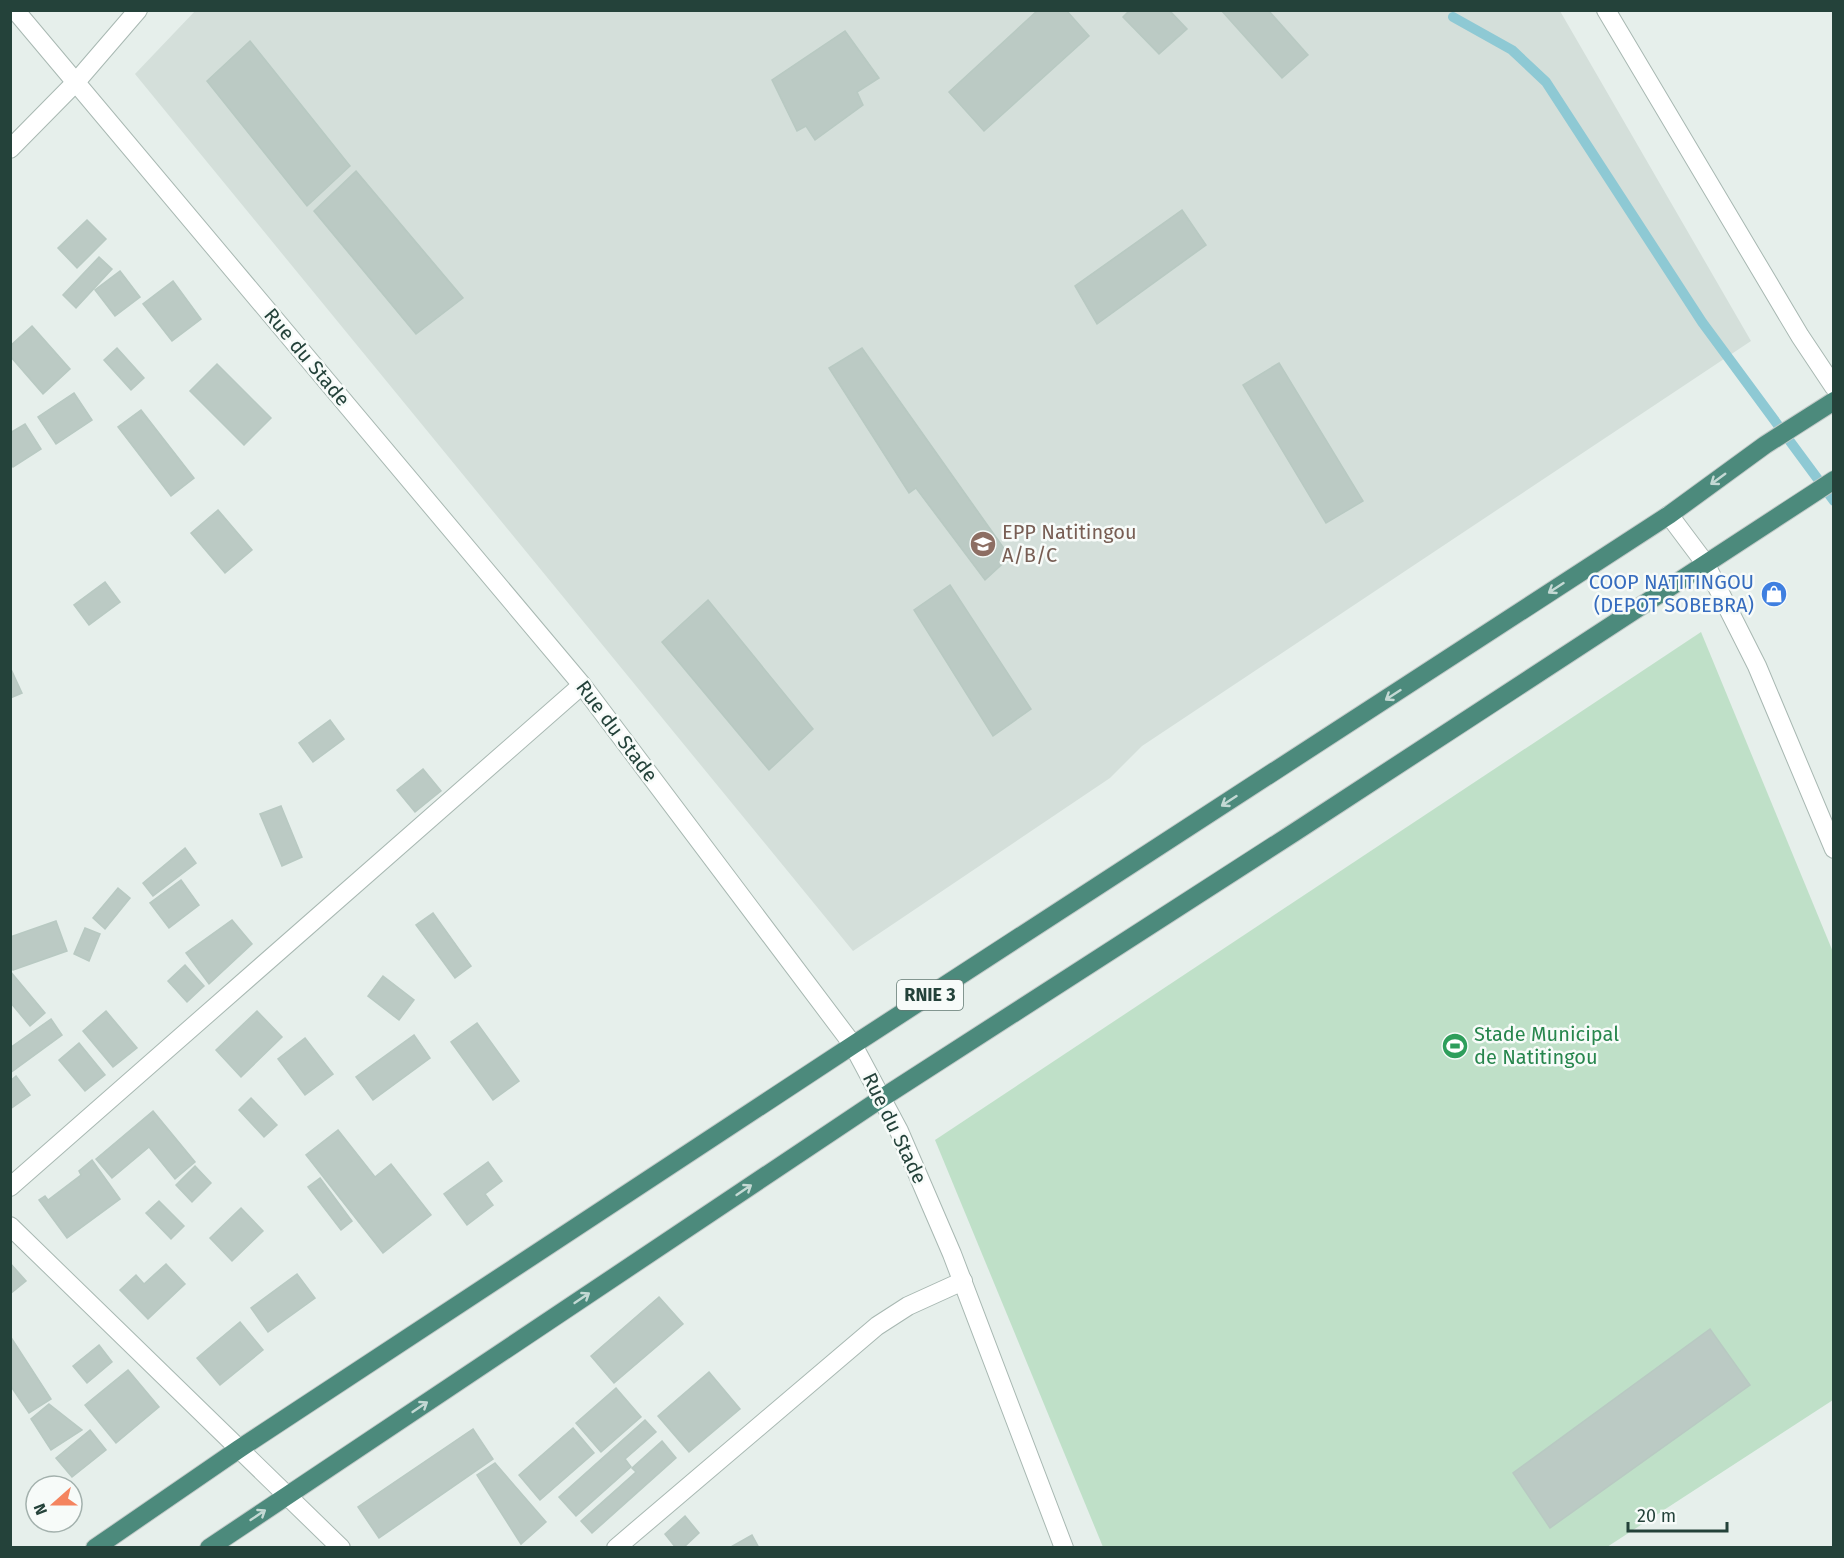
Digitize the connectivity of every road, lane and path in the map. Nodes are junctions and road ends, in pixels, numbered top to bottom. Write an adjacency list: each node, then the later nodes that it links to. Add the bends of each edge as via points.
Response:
1 (15, 10): 4 (street, Rue du Stade)
2 (138, 10): 4 (street)
3 (1606, 10): 6 (street)
4 (76, 82): 5 (street); 11 (street, Rue du Stade)
5 (10, 149)
6 (1833, 387)
7 (1833, 401): 9 (highway, RNIE 3, one-way to 9)
8 (1833, 480): 10 (highway)
9 (1669, 515): 10 (street); 13 (highway, RNIE 3, one-way to 13)
10 (1705, 563): 12 (street, via 1757,666); 14 (highway)
11 (582, 685): 13 (street, Rue du Stade); 15 (street)
12 (1833, 849)
13 (853, 1045): 14 (street, Rue du Stade); 18 (highway, RNIE 3)
14 (882, 1098): 17 (street, Rue du Stade); 19 (highway, one-way to 14)
15 (10, 1187)
16 (10, 1226): 18 (street)
17 (963, 1281): 23 (street, via 908,1306 877,1326); 24 (street, Rue du Stade)
18 (239, 1449): 19 (street); 20 (highway, RNIE 3)
19 (287, 1496): 21 (highway, one-way to 19); 22 (street)
20 (95, 1548)
21 (209, 1548)
22 (341, 1548)
23 (616, 1548)
24 (1064, 1548)

